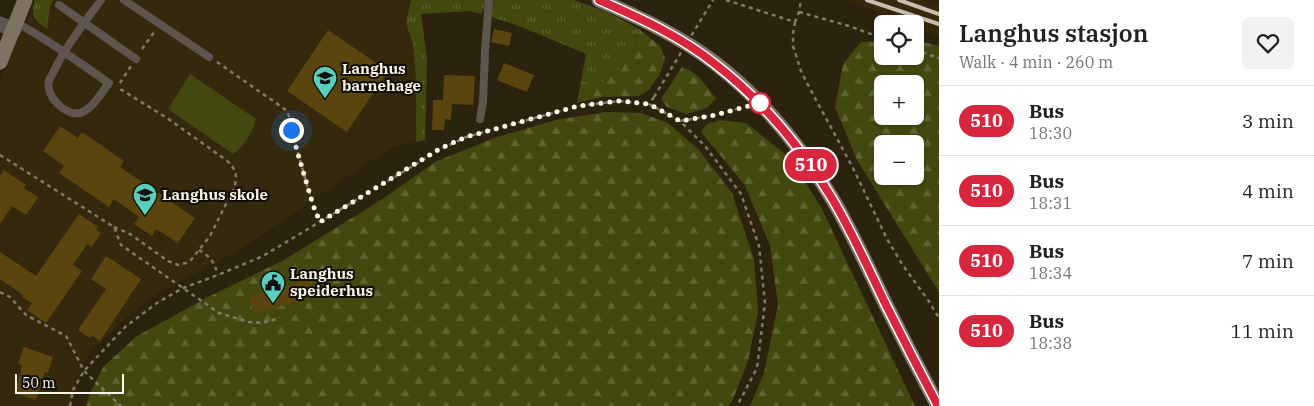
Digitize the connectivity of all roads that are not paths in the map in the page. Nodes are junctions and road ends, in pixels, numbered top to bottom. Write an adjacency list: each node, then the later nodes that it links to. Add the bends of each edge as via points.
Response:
1 (25, 0): 8 (main road)
2 (101, 0): 7 (lane)
3 (124, 0): 10 (lane)
4 (489, 0): 13 (lane)
5 (599, 0): 14 (main road, via 679,38 751,95 788,134 833,200)
6 (59, 5): 7 (lane)
7 (84, 23): 9 (lane); 11 (lane)
8 (10, 26): 9 (lane, via 38,34); 12 (main road)
9 (63, 52): 9 (lane, via 48,89 54,102 79,113 90,108 109,83)
10 (209, 57)
11 (136, 59)
12 (0, 62)
13 (480, 118)
14 (938, 406)

